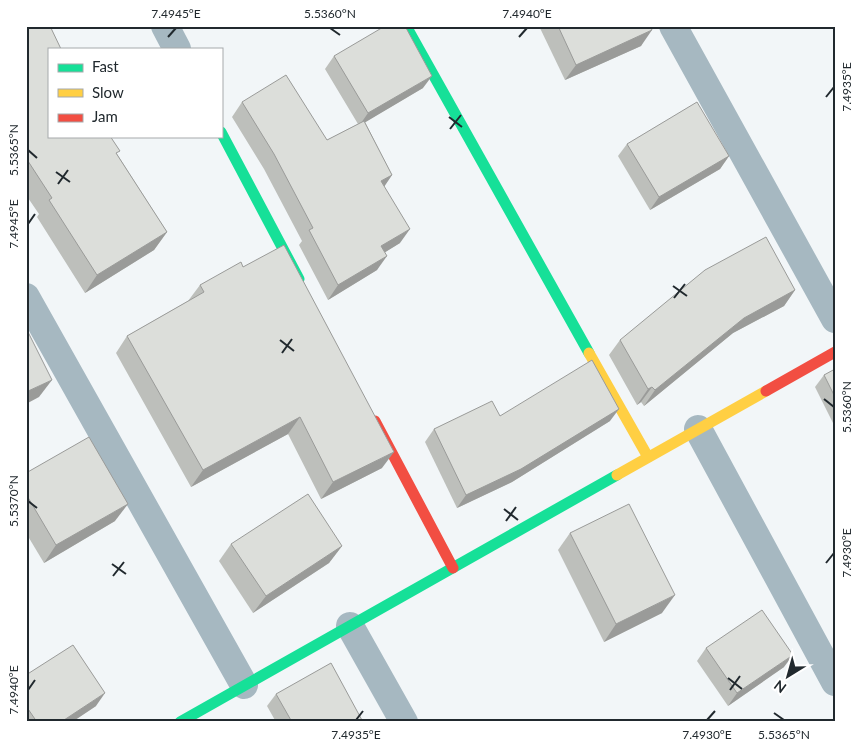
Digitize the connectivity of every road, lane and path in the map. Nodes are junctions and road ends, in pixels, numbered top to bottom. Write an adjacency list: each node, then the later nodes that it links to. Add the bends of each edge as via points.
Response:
1 (165, 26): 4 (street)
2 (406, 26): 12 (street)
3 (673, 26): 8 (street)
4 (176, 48)
5 (222, 134): 6 (street)
6 (304, 289)
7 (26, 297): 16 (street)
8 (835, 319)
9 (835, 352): 11 (street)
10 (369, 411): 13 (street)
11 (698, 429): 12 (street); 15 (street)
12 (648, 457): 13 (street)
13 (453, 568): 14 (street)
14 (350, 626): 16 (street); 18 (street)
15 (835, 682)
16 (244, 685): 17 (street)
17 (180, 722)
18 (404, 722)

